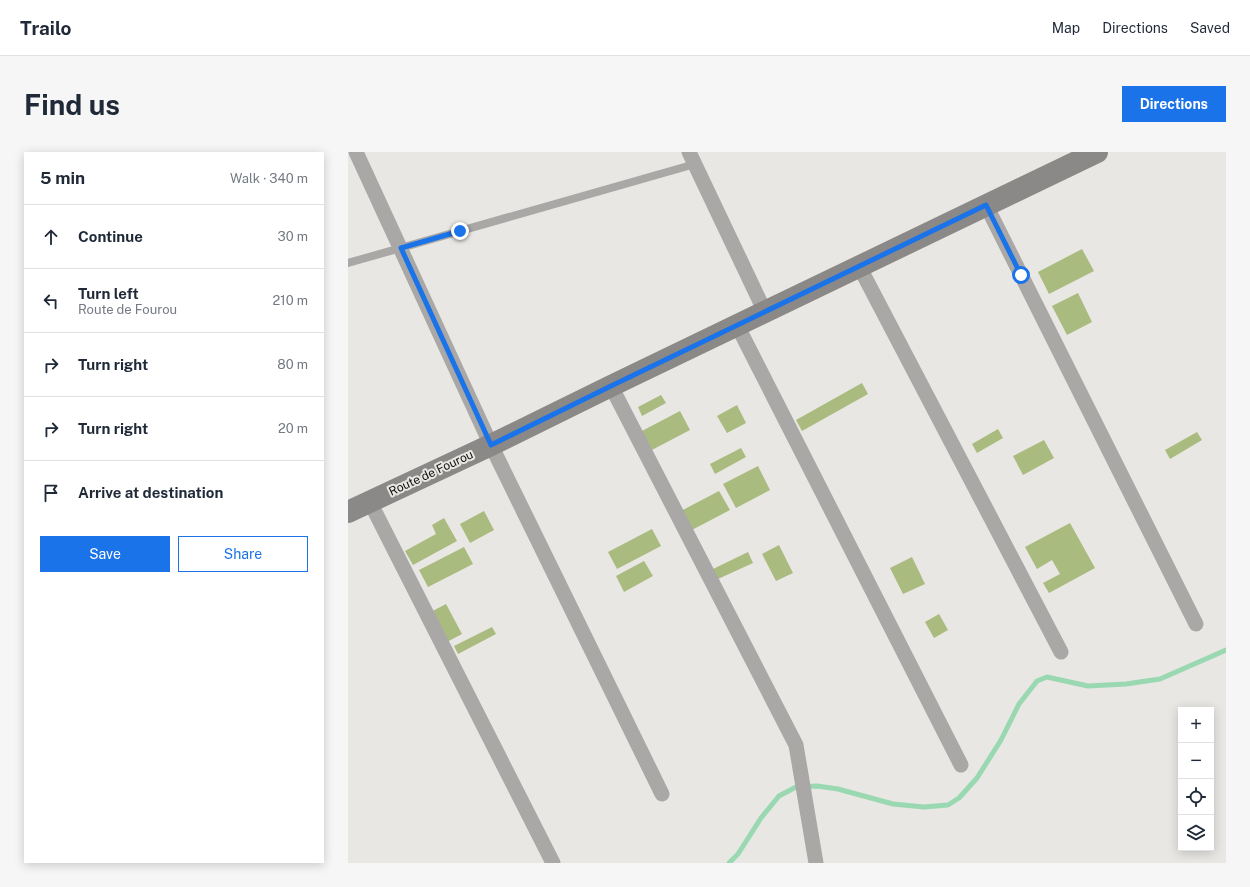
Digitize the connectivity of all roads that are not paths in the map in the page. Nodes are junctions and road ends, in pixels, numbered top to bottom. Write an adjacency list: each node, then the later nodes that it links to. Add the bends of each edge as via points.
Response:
1 (356, 152): 5 (street)
2 (1096, 152): 4 (main road, Route de Fourou)
3 (692, 158): 5 (lane); 8 (street)
4 (986, 205): 7 (main road, Route de Fourou); 14 (street)
5 (401, 248): 6 (lane); 11 (street)
6 (348, 263)
7 (859, 266): 8 (main road, Route de Fourou); 15 (street)
8 (765, 312): 9 (main road, Route de Fourou)
9 (737, 325): 10 (main road, Route de Fourou); 16 (street)
10 (611, 386): 11 (main road, Route de Fourou); 19 (street, via 796,746)
11 (491, 445): 12 (main road, Route de Fourou); 17 (street)
12 (370, 502): 13 (main road, Route de Fourou); 18 (street)
13 (348, 512)
14 (1196, 624)
15 (1060, 652)
16 (961, 765)
17 (662, 794)
18 (553, 863)
19 (816, 863)

